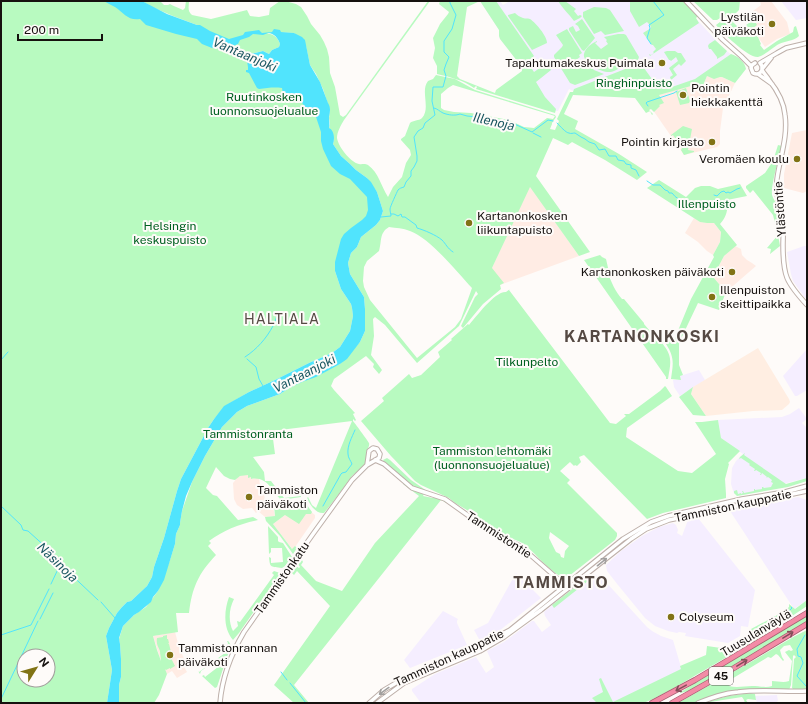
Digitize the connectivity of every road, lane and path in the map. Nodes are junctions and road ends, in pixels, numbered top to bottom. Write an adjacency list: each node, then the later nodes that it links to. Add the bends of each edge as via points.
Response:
1 (686, 1): 3 (main road)
2 (807, 43): 4 (main road, via 786,48)
3 (741, 56): 5 (main road); 7 (main road)
4 (772, 56): 6 (main road); 8 (main road)
5 (755, 62): 6 (main road); 7 (main road)
6 (760, 63): 8 (main road)
7 (751, 66): 9 (main road, via 753,73)
8 (762, 69): 9 (main road); 10 (main road, Ylästöntie)
9 (758, 74): 10 (main road, Ylästöntie)
10 (773, 85): 11 (main road, Ylästöntie, via 785,115 785,140 776,190 783,224 786,277 790,286)
11 (807, 305)
12 (380, 455): 13 (main road, via 379,450 373,448 368,452); 14 (main road); 15 (main road, Tammistontie)
13 (369, 458): 14 (main road); 16 (main road)
14 (375, 460): 15 (main road, Tammistontie); 16 (main road, Tammistonkatu)
15 (384, 464): 19 (main road, Tammistontie, via 412,488 445,499 494,534 518,545)
16 (368, 465): 23 (main road, Tammistonkatu, via 341,494 244,632 230,660)
17 (807, 486): 19 (main road, Tammiston kauppatie, via 651,522 623,539)
18 (807, 491): 19 (main road, Tammiston kauppatie, one-way to 18, via 653,526 669,520)
19 (566, 587): 24 (main road, Tammiston kauppatie, one-way to 24, via 510,630 474,649 406,677 384,690); 25 (main road, Tammiston kauppatie, via 504,637 480,651 398,686)
20 (807, 613): 26 (highway, Tuusulanväylä / 45, one-way to 26, via 675,692)
21 (807, 624): 27 (highway, Tuusulanväylä / 45, one-way to 21)
22 (807, 691): 28 (main road, via 739,692 720,695)
23 (220, 703)
24 (369, 703)
25 (377, 703)
26 (652, 703)
27 (672, 703)
28 (698, 703)

